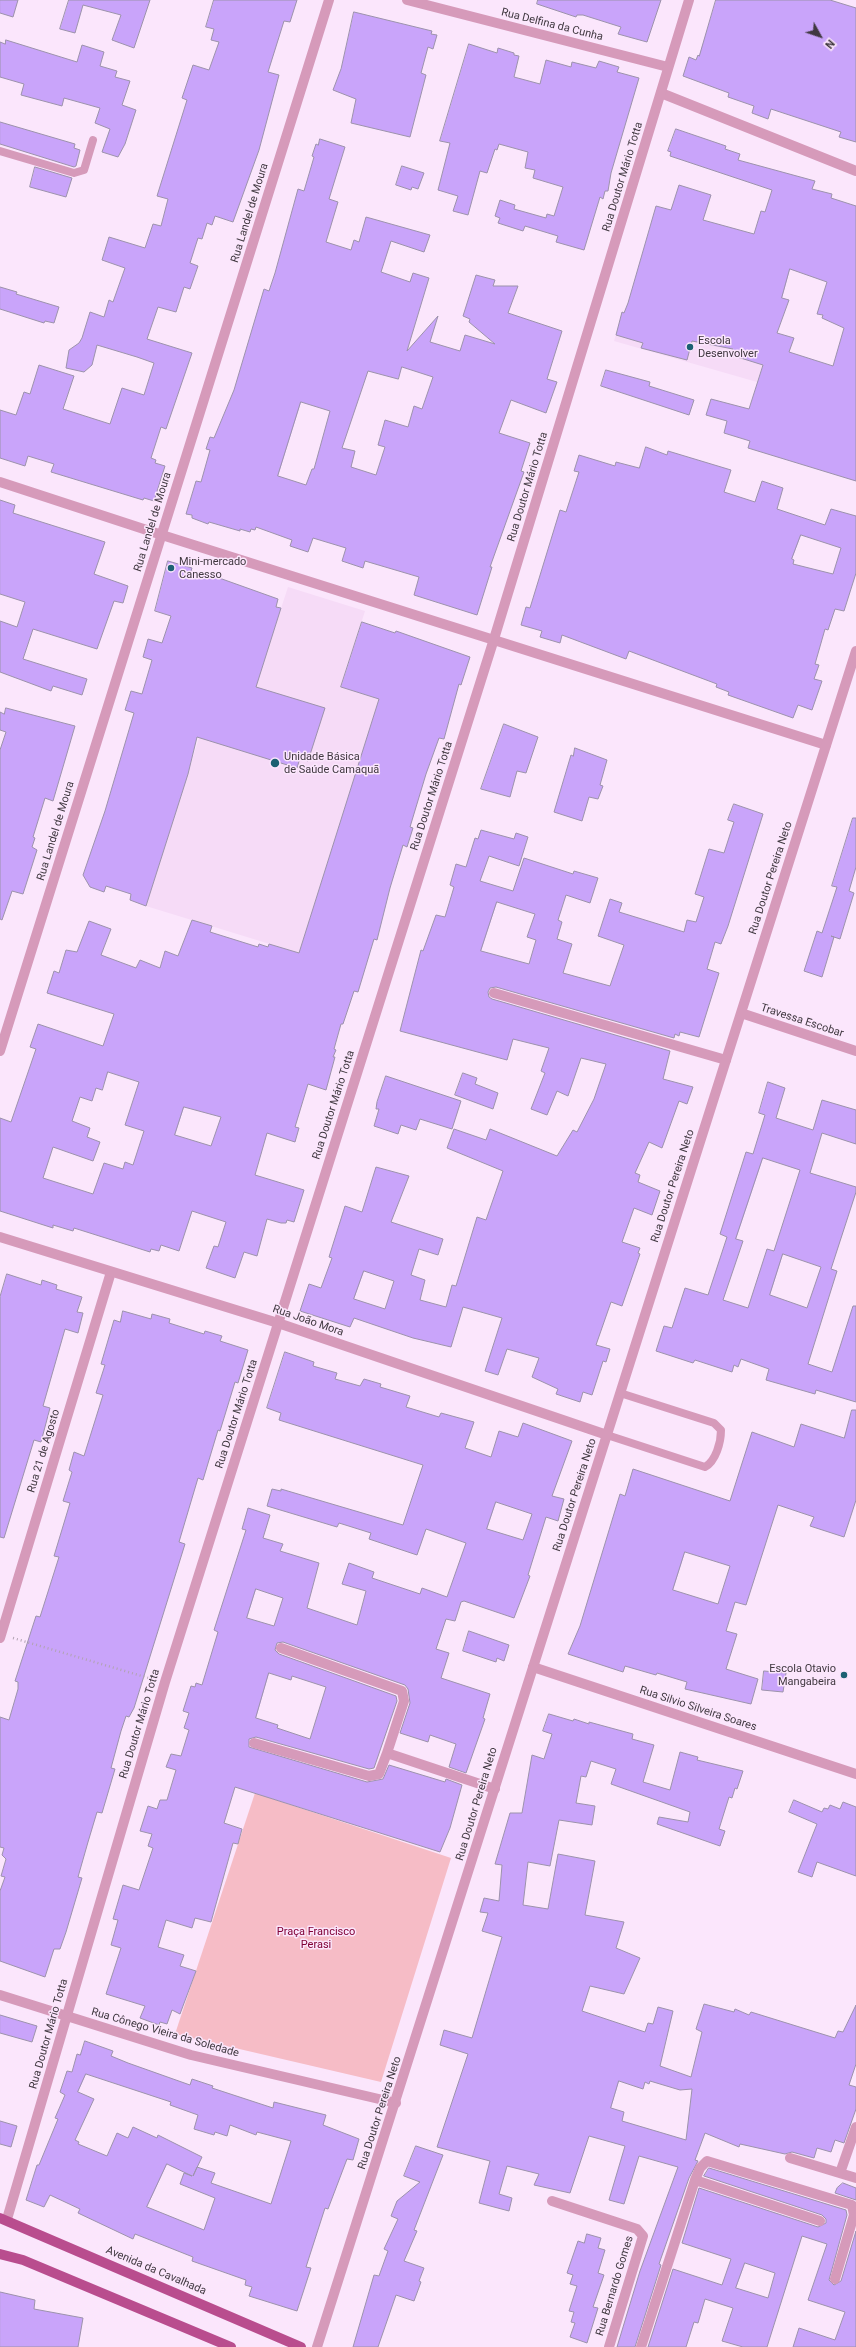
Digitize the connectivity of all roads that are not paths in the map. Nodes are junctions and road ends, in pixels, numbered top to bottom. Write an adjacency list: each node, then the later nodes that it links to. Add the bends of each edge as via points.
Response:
1 (329, 0): 10 (street, Rua Landel de Moura)
2 (407, 0): 4 (street, Rua Delfina da Cunha)
3 (689, 0): 4 (street, Rua Doutor Mário Totta)
4 (668, 67): 5 (street, Rua Doutor Mário Totta)
5 (661, 93): 8 (street); 11 (street, Rua Doutor Mário Totta)
6 (93, 140): 7 (lane, via 84,170 74,173)
7 (0, 151)
8 (856, 171)
9 (0, 482): 10 (street)
10 (162, 535): 11 (street); 16 (street, Rua Landel de Moura)
11 (494, 639): 13 (street); 21 (street, Rua Doutor Mário Totta)
12 (856, 651): 13 (street, Rua Doutor Pereira Neto)
13 (826, 745): 15 (street, Rua Doutor Pereira Neto)
14 (494, 993): 18 (street)
15 (741, 1013): 17 (street, Travessa Escobar); 18 (street, Rua Doutor Pereira Neto)
16 (0, 1051)
17 (856, 1051)
18 (726, 1060): 22 (street, Rua Doutor Pereira Neto)
19 (0, 1238): 20 (street, Rua João Mora)
20 (111, 1272): 21 (street, Rua João Mora); 24 (street, Rua 21 de Agosto)
21 (278, 1323): 23 (street, Rua João Mora); 32 (street, Rua Doutor Mário Totta, via 165,1682)
22 (620, 1393): 23 (street, Rua Doutor Pereira Neto); 23 (lane, via 714,1423 721,1430 721,1436 713,1460 706,1467)
23 (607, 1435): 26 (street, Rua Doutor Pereira Neto)
24 (1, 1636)
25 (281, 1648): 28 (street, via 402,1691 404,1701)
26 (533, 1667): 29 (street, Rua Silvio Silveira Soares); 30 (street, Rua Doutor Pereira Neto)
27 (254, 1743): 28 (street, via 369,1776 379,1774)
28 (387, 1753): 30 (street)
29 (856, 1774)
30 (494, 1790): 33 (street, Rua Doutor Pereira Neto)
31 (0, 1995): 32 (street, Rua Cônego Vieira da Soledade)
32 (66, 2016): 33 (street, Rua Cônego Vieira da Soledade, via 192,2055); 40 (street, Rua Doutor Mário Totta)
33 (396, 2103): 46 (street, Rua Doutor Pereira Neto)
34 (856, 2127): 36 (street)
35 (790, 2158): 36 (street)
36 (840, 2173): 37 (street)
37 (856, 2178)
38 (695, 2180): 41 (street); 43 (street, via 703,2164 712,2162 852,2205 854,2215); 48 (street)
39 (552, 2201): 47 (street, Rua Bernardo Gomes, via 637,2229 643,2236)
40 (2, 2220): 45 (main road, Avenida da Cavalhada)
41 (820, 2221)
42 (0, 2254): 44 (main road, via 23,2260)
43 (835, 2279)
44 (231, 2347)
45 (301, 2347)
46 (317, 2347)
47 (609, 2347)
48 (641, 2347)

